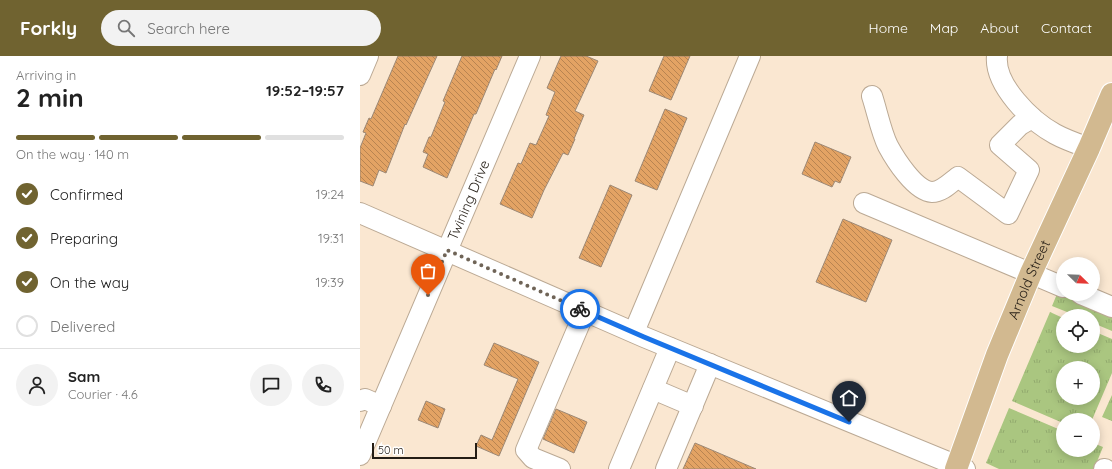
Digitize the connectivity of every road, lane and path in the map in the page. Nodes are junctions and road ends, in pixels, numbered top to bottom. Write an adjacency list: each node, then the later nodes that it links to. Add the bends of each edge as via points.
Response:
1 (368, 56): 5 (street)
2 (530, 56): 12 (street, Twining Drive)
3 (750, 56): 18 (street)
4 (997, 56): 8 (street, via 1002,82)
5 (360, 75)
6 (1112, 94): 9 (main road, Arnold Street)
7 (872, 96): 8 (street, via 888,146 911,180 931,192 940,190 958,177 1008,214 1029,170 1000,145 1020,125)
8 (1032, 118): 9 (street, via 1055,134)
9 (1089, 148): 13 (main road, Arnold Street)
10 (864, 203): 13 (street)
11 (360, 213): 12 (street)
12 (447, 250): 17 (street); 23 (street, Twining Drive)
13 (1031, 273): 14 (street); 26 (main road, Arnold Street, via 997,355)
14 (1056, 284)
15 (1098, 301): 16 (street)
16 (1112, 307)
17 (585, 311): 18 (street); 27 (street, via 526,450 533,458)
18 (634, 332): 19 (street)
19 (670, 348): 20 (street); 21 (street)
20 (710, 364): 24 (street); 26 (street)
21 (653, 389): 24 (street); 28 (street)
22 (360, 401): 23 (street, via 365,399)
23 (381, 406): 25 (street, Twining Drive)
24 (692, 406): 29 (street)
25 (360, 455)
26 (959, 468)
27 (560, 469)
28 (619, 469)
29 (666, 469)

